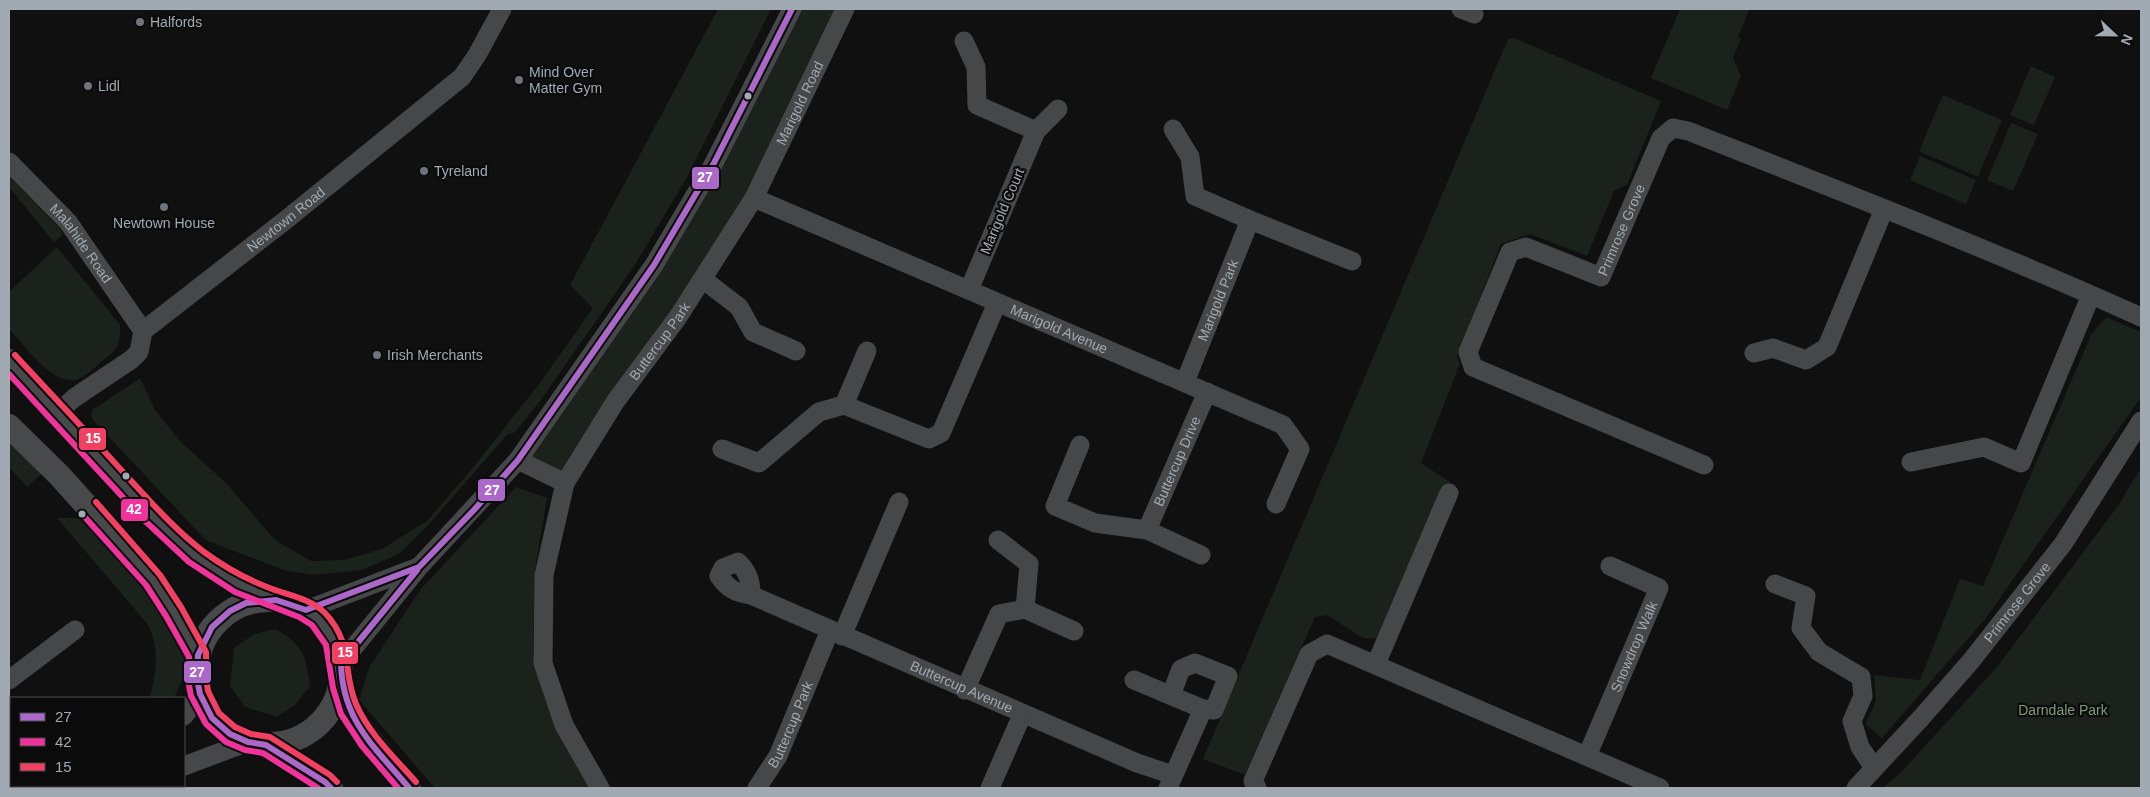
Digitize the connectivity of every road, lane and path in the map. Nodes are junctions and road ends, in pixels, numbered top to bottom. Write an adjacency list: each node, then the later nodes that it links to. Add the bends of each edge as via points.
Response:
1 (502, 9): 18 (street, Newtown Road, via 462,77 288,219)
2 (792, 9): 31 (street, via 714,163 654,265)
3 (845, 9): 9 (street, Marigold Road)
4 (964, 40): 7 (street, via 976,67 977,106)
5 (1058, 110): 7 (street, Marigold Court)
6 (1173, 130): 11 (street, via 1190,157 1194,196)
7 (1036, 131): 14 (street, Marigold Court)
8 (9, 162): 18 (street, Malahide Road, via 68,222)
9 (754, 198): 13 (street, Buttercup Park); 14 (street, Marigold Avenue)
10 (1884, 209): 15 (street, Primrose Grove); 21 (street, via 1827,347 1806,360 1773,348); 33 (street, Primrose Grove, via 1688,131 1673,128 1661,138 1600,277 1526,247 1510,252 1468,352 1473,367)
11 (1250, 220): 12 (street); 23 (street, Marigold Park)
12 (1352, 261)
13 (704, 280): 19 (street, via 739,307 753,332); 34 (street, Buttercup Park, via 615,402)
14 (969, 290): 16 (street, Marigold Avenue)
15 (2091, 294): 17 (street, Primrose Grove); 32 (street, via 2021,463 1984,447)
16 (997, 303): 23 (street, Marigold Avenue); 25 (street, via 941,433 929,439)
17 (2141, 317)
18 (143, 331): 26 (street, via 139,352 132,359)
19 (796, 351)
20 (867, 352): 25 (street)
21 (1754, 353)
22 (9, 361): 26 (main road)
23 (1185, 382): 24 (street, Marigold Avenue)
24 (1208, 392): 37 (street, Marigold Avenue, via 1283,424 1300,449); 38 (street, Buttercup Drive)
25 (844, 405): 30 (street, via 819,412 759,463)
26 (57, 413): 45 (main road, via 161,526 207,565 240,585)
27 (2141, 422): 65 (street, Primrose Grove, via 2063,544 1971,661)
28 (9, 426): 51 (main road, via 60,476 153,580)
29 (1080, 445): 38 (street, via 1055,506 1095,523)
30 (722, 449)
31 (518, 460): 34 (street); 42 (street)
32 (1911, 462)
33 (1704, 465)
34 (565, 483): 69 (street, Buttercup Park, via 544,575 543,663 564,724)
35 (1449, 493): 52 (street)
36 (899, 502): 50 (street, Buttercup Park)
37 (1276, 504)
38 (1147, 530): 40 (street)
39 (998, 540): 46 (street, via 1029,564)
40 (1201, 555)
41 (1610, 566): 63 (street, Snowdrop Walk, via 1659,588)
42 (420, 567): 47 (street); 53 (street)
43 (1775, 584): 65 (street, via 1806,596 1801,628 1819,652 1861,677 1863,696 1852,721 1860,747)
44 (751, 595): 50 (street, Buttercup Avenue)
45 (276, 600): 47 (main road); 51 (main road, via 246,603 230,611 212,627)
46 (1025, 609): 49 (street); 56 (street, via 999,614)
47 (306, 610): 53 (main road, via 328,630 336,646)
48 (75, 630): 54 (street)
49 (1074, 631)
50 (836, 633): 56 (street, Buttercup Avenue); 70 (street, Buttercup Park, via 778,756)
51 (198, 655): 57 (main road, via 196,679)
52 (1376, 664): 63 (street); 72 (street, via 1327,644 1309,654 1253,781)
53 (341, 672): 62 (main road, via 337,697 316,727 289,742); 68 (main road, via 349,710)
54 (9, 680)
55 (1134, 680): 58 (street)
56 (966, 690): 61 (street, Buttercup Avenue)
57 (200, 694): 60 (street); 62 (main road, via 212,718 230,734)
58 (1171, 695): 59 (street); 59 (street, Buttercup Avenue, via 1181,669 1195,663 1228,676 1214,710)
59 (1203, 709): 66 (street, Buttercup Avenue)
60 (185, 715)
61 (1022, 715): 66 (street, Buttercup Avenue, via 1138,763); 71 (street)
62 (257, 743): 64 (street); 67 (main road)
63 (1587, 756): 73 (street)
64 (185, 766)
65 (1874, 768): 74 (street, Primrose Grove)
66 (1171, 782)
67 (331, 788)
68 (409, 788)
69 (600, 788)
70 (757, 788)
71 (990, 788)
72 (1257, 788)
73 (1660, 788)
74 (1856, 788)

